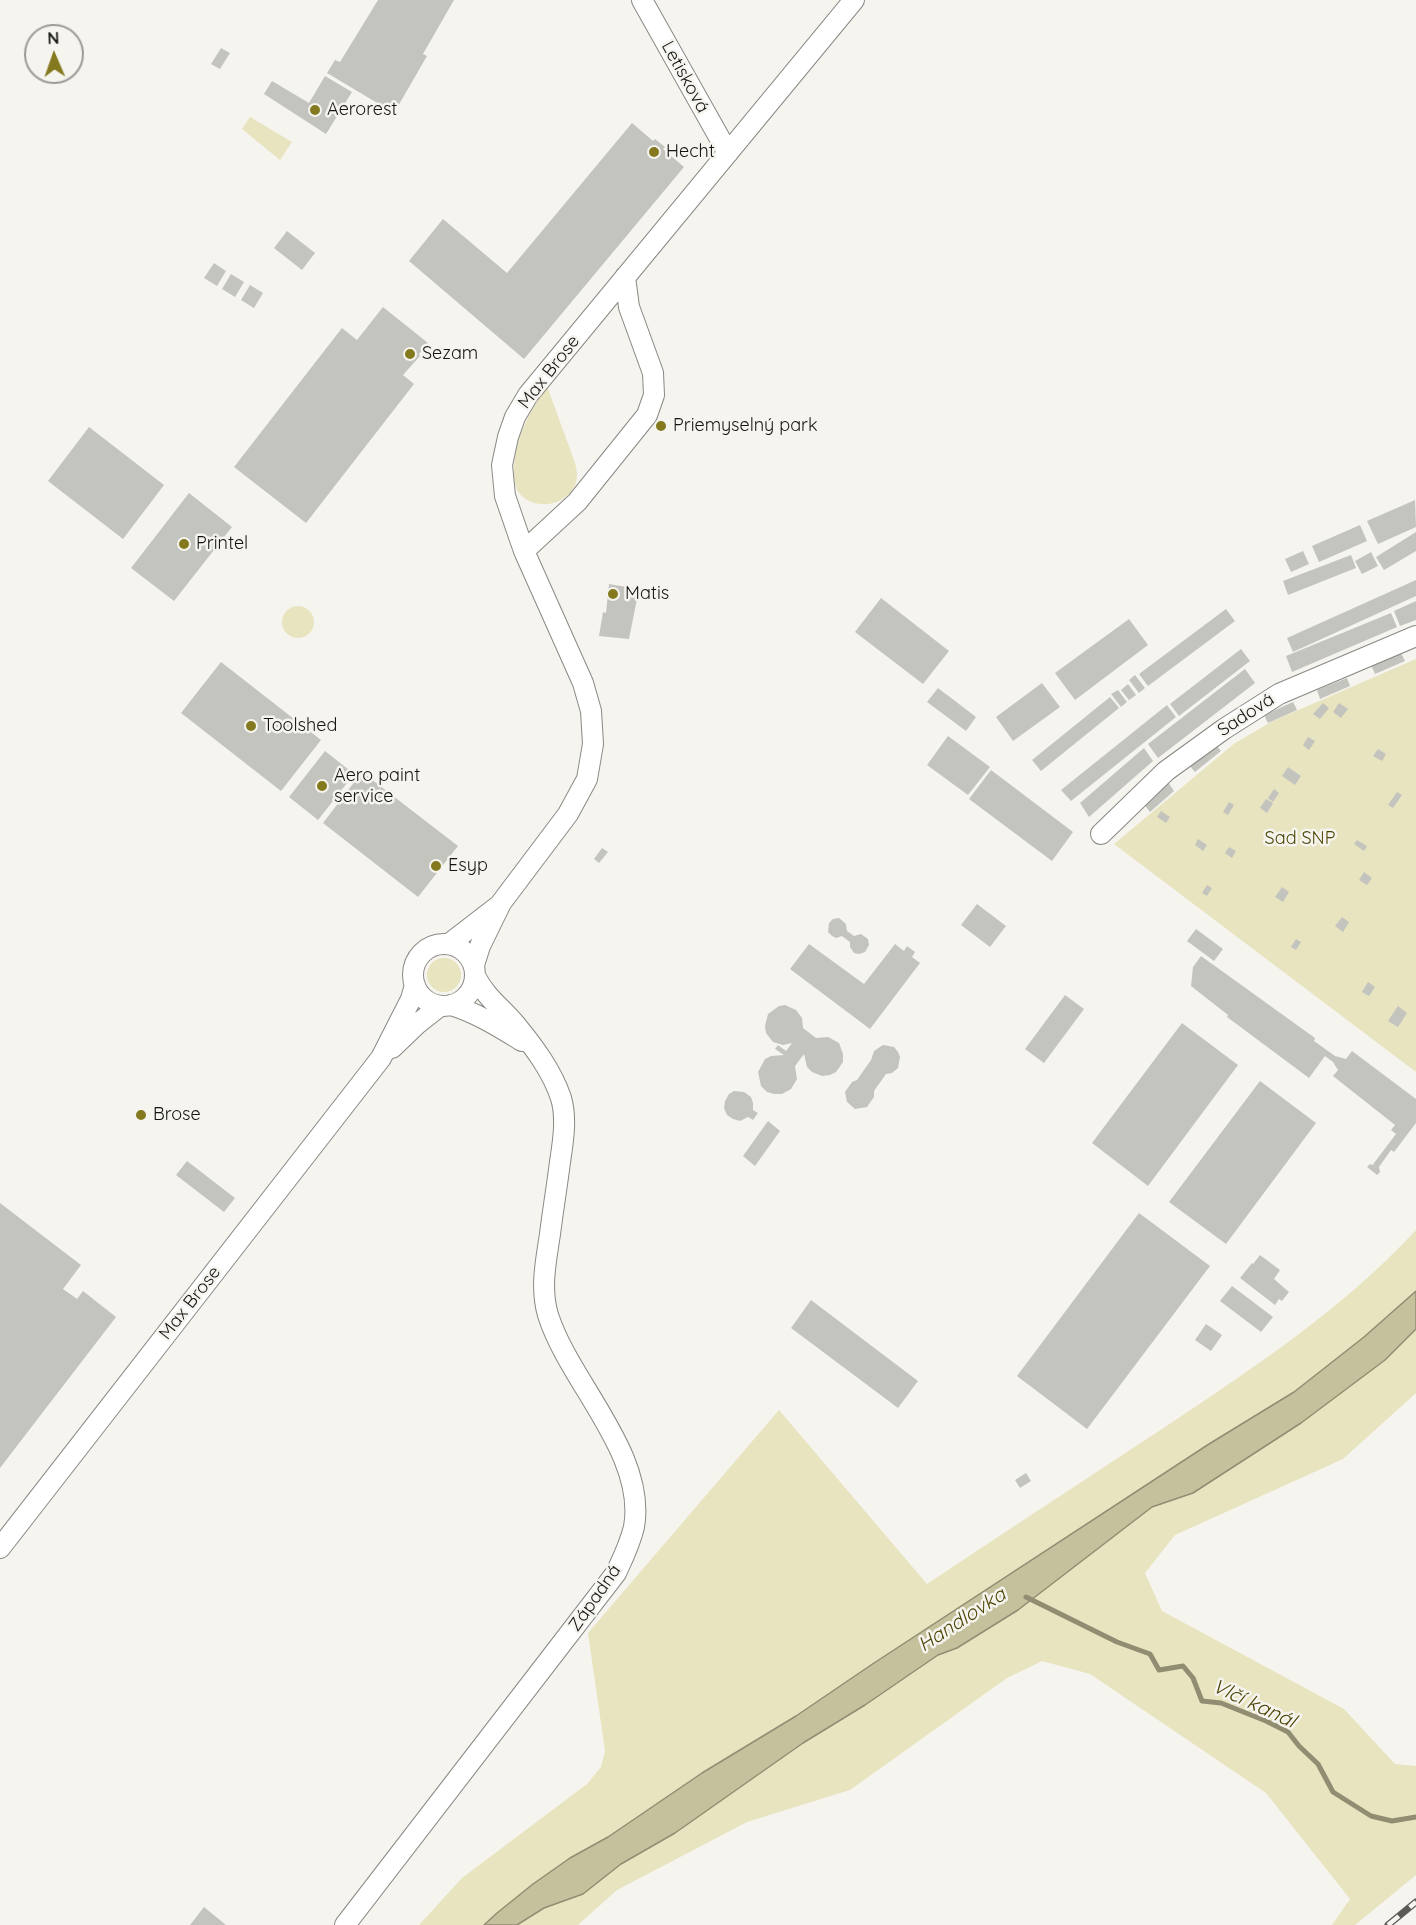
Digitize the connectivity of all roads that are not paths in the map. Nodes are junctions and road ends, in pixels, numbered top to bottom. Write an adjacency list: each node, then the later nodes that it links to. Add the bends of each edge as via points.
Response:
1 (642, 0): 3 (street, Letisková)
2 (854, 0): 3 (street, Max Brose)
3 (728, 153): 4 (street, Max Brose)
4 (625, 277): 5 (street, Max Brose, via 528,395 515,417 502,465 505,496); 5 (street, via 629,307 653,373 654,395 647,415 577,502)
5 (524, 550): 8 (street, Max Brose, via 583,683 591,711 593,744 587,779 568,814)
6 (1416, 636): 7 (street, Sadová, via 1279,694 1166,771)
7 (1101, 834)
8 (501, 903): 9 (street, Max Brose); 10 (street, Max Brose, via 480,946)
9 (449, 944): 10 (street, via 464,951); 11 (street, Max Brose, via 432,947 419,957 413,973)
10 (475, 971): 12 (street, Max Brose, via 466,997); 13 (street, Západná, via 482,989)
11 (415, 985): 12 (street, via 424,999); 14 (street, Max Brose)
12 (446, 1005): 13 (street, Západná, via 482,1017); 14 (street, Max Brose)
13 (532, 1047): 16 (street, Západná, via 551,1072 561,1101 564,1138 544,1270 548,1315 632,1480 634,1525 616,1573)
14 (381, 1058): 15 (street, Max Brose)
15 (0, 1548)
16 (345, 1925)

